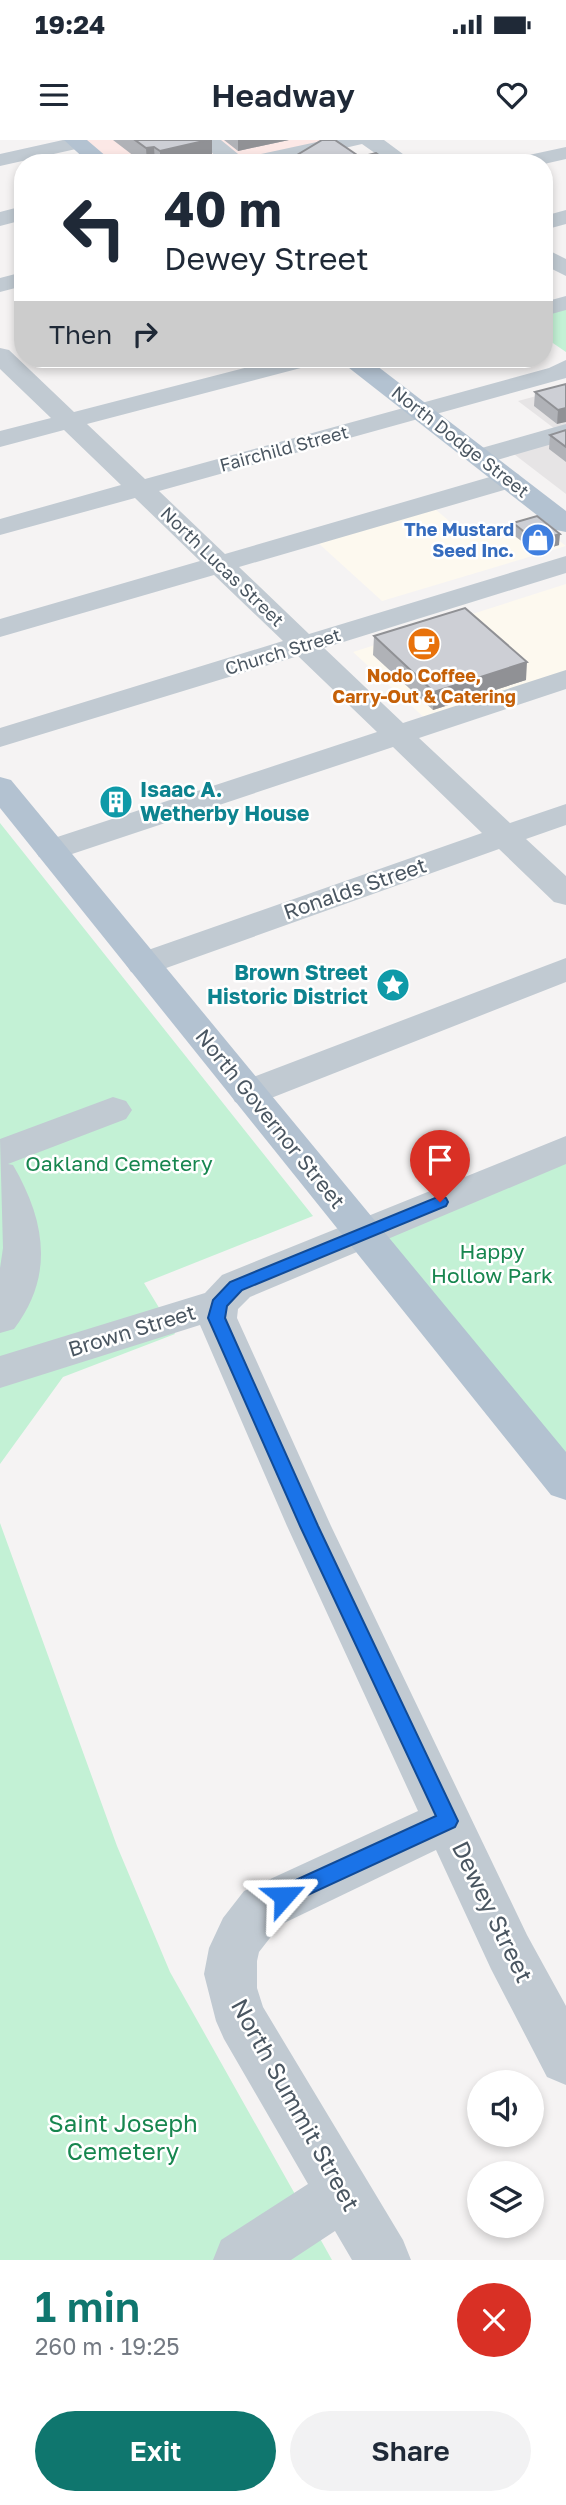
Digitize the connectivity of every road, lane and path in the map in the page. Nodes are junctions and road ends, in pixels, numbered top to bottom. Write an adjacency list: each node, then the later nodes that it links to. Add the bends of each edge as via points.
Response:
1 (208, 140): 7 (street)
2 (355, 140): 8 (street)
3 (370, 140): 9 (street)
4 (76, 142): 5 (street); 6 (main road)
5 (23, 154)
6 (91, 154)
7 (225, 154)
8 (295, 154)
9 (391, 154)
10 (562, 359): 14 (street, Fairchild Street, via 558,373)
11 (18, 368): 15 (street, North Lucas Street)
12 (272, 368): 15 (street)
13 (364, 368): 14 (main road, North Dodge Street)
14 (420, 412): 18 (main road, North Dodge Street); 20 (street, Fairchild Street)
15 (69, 421): 17 (street); 20 (street, North Lucas Street)
16 (566, 432): 18 (street)
17 (0, 439)
18 (480, 457): 19 (main road, North Dodge Street)
19 (509, 480): 21 (main road, North Dodge Street); 23 (street)
20 (139, 488): 22 (street, Fairchild Street); 23 (street, North Lucas Street)
21 (566, 524)
22 (0, 527)
23 (219, 564): 27 (street); 28 (street, North Lucas Street)
24 (563, 568): 25 (street, Church Street)
25 (454, 599): 26 (street); 28 (street, Church Street)
26 (479, 622)
27 (0, 628)
28 (305, 646): 31 (street, North Lucas Street); 32 (street, Church Street)
29 (526, 662): 30 (street)
30 (559, 682): 31 (street)
31 (399, 736): 35 (street, North Lucas Street); 36 (street)
32 (0, 738)
33 (0, 787): 36 (main road, North Governor Street)
34 (566, 814): 35 (street, Ronalds Street)
35 (505, 836): 37 (street, North Lucas Street); 38 (street, Ronalds Street)
36 (51, 850): 38 (main road, North Governor Street)
37 (566, 895)
38 (143, 964): 40 (main road, North Governor Street)
39 (566, 969): 40 (street)
40 (248, 1093): 45 (main road, North Governor Street)
41 (113, 1110): 43 (street)
42 (566, 1149): 45 (street, Brown Street)
43 (0, 1153)
44 (0, 1175): 47 (street, via 19,1210 23,1245 18,1279)
45 (365, 1234): 46 (street, Brown Street, via 236,1286); 49 (main road, North Governor Street)
46 (219, 1304): 48 (street, Brown Street); 50 (street, Dewey Street, via 217,1318 309,1526)
47 (0, 1318)
48 (0, 1372)
49 (566, 1483)
50 (448, 1821): 51 (street, Dewey Street, via 509,1952); 52 (street, North Summit Street, via 262,1908 243,1928 232,1952 231,1995 242,2021)
51 (566, 2059)
52 (344, 2193): 53 (street); 54 (street, North Summit Street)
53 (241, 2260)
54 (383, 2260)

